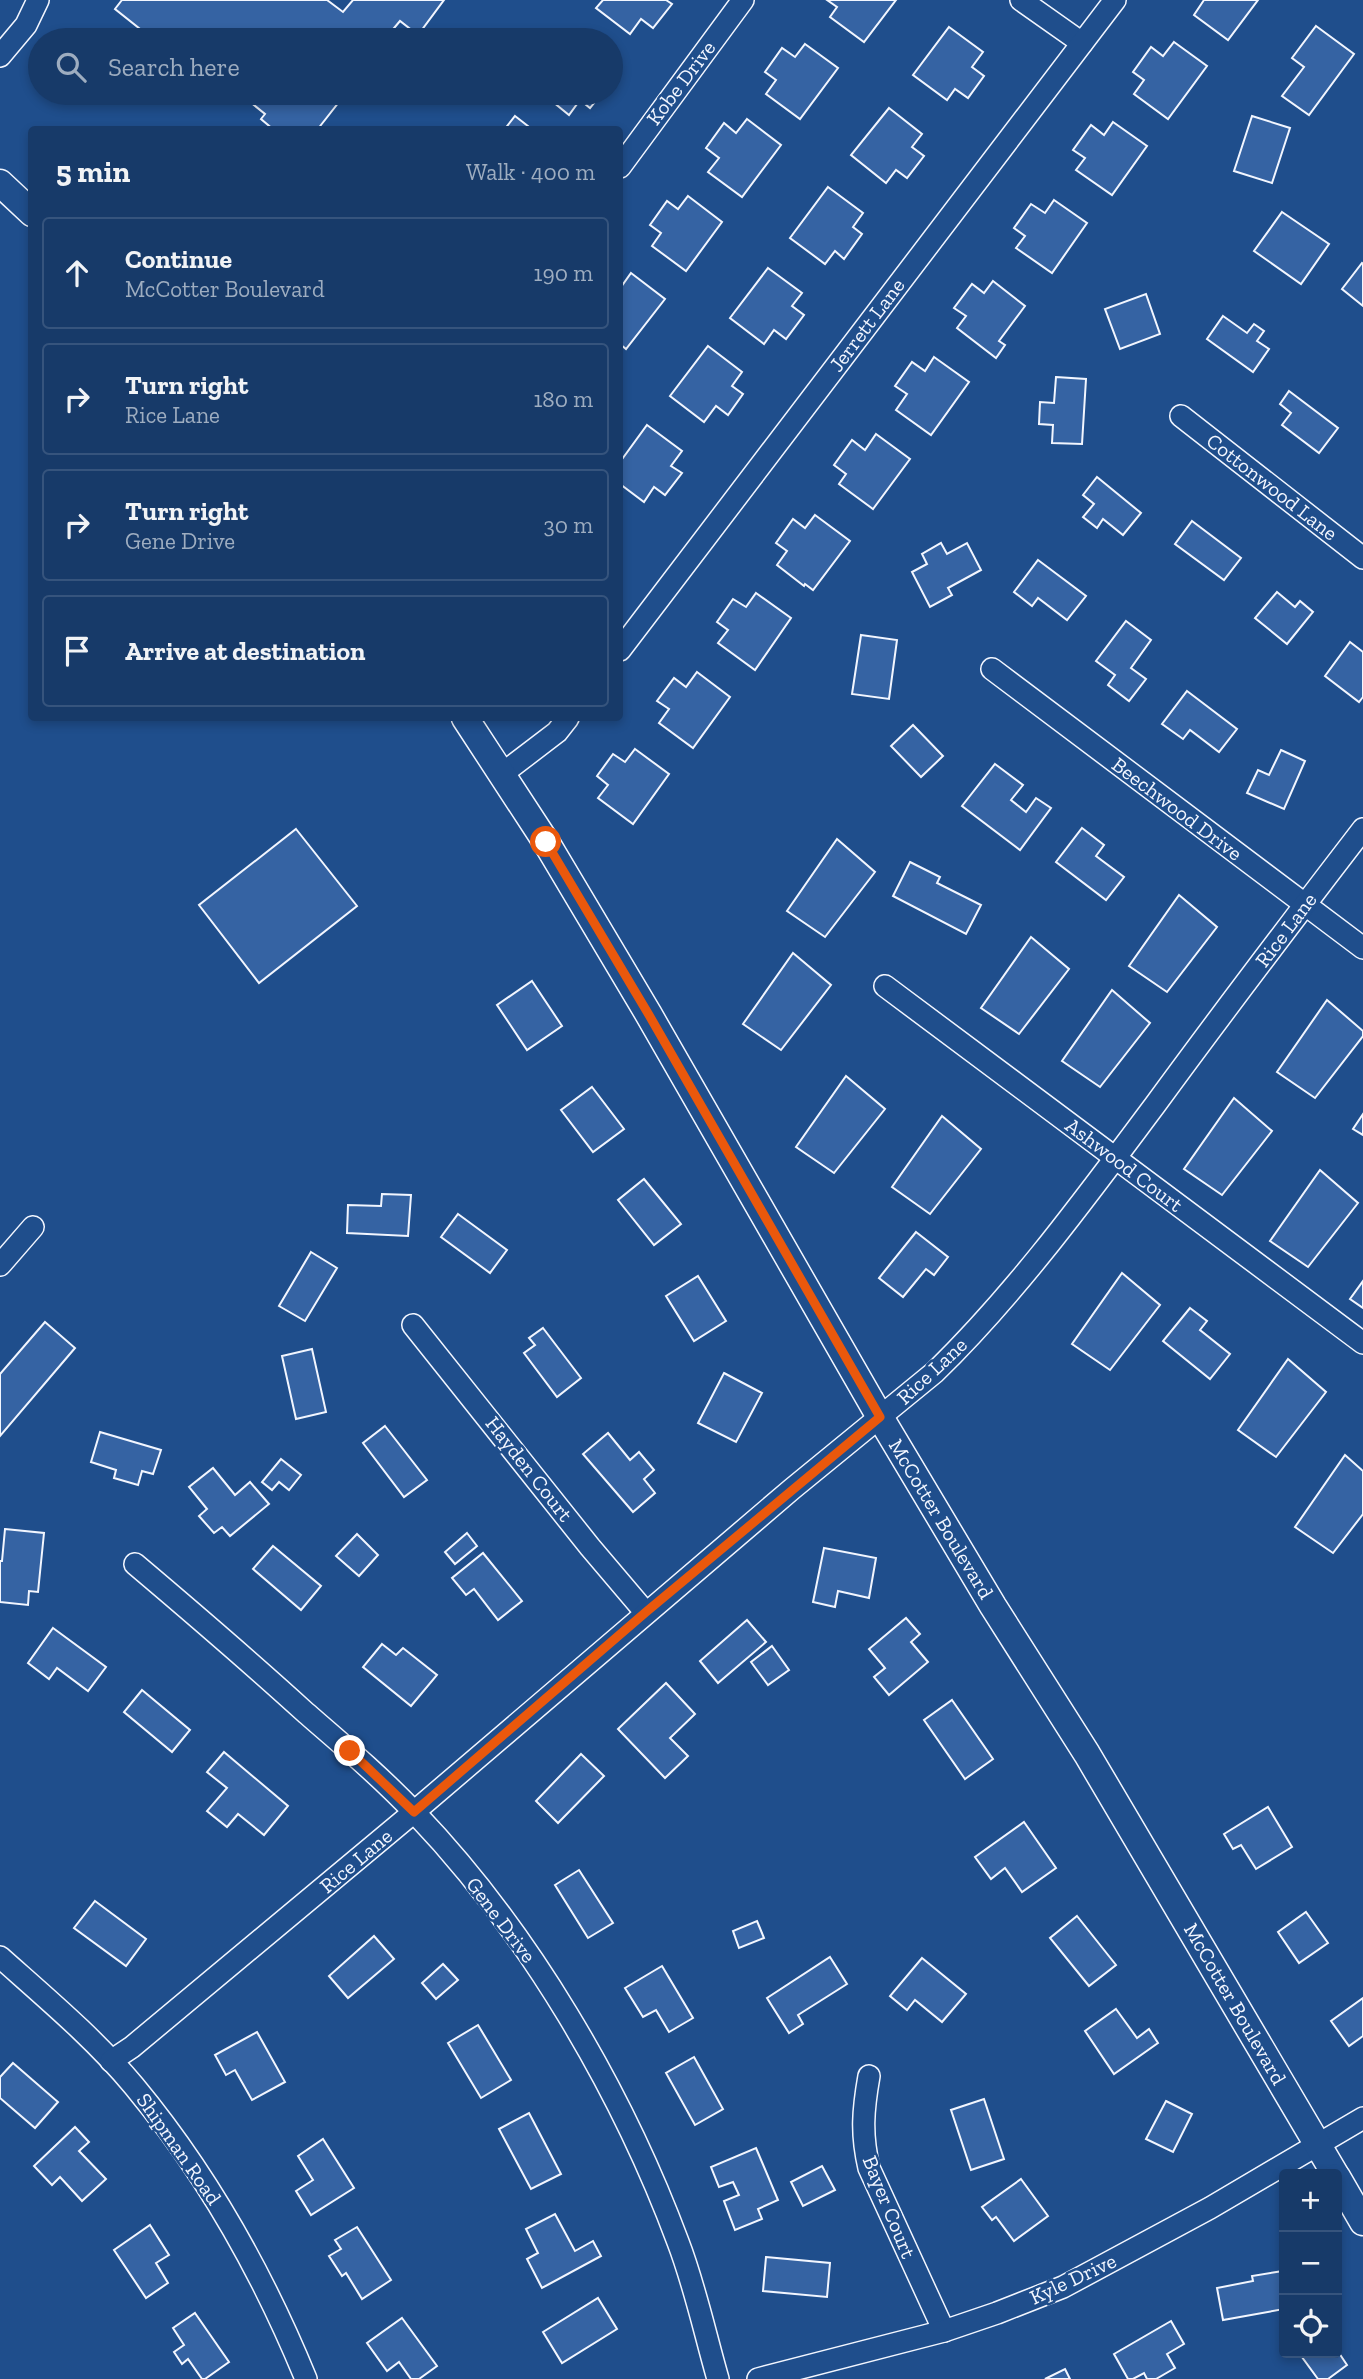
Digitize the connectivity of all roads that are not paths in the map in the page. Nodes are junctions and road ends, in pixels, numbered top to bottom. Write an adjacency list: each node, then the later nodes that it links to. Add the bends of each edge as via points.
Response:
1 (38, 0): 6 (street, via 26,25)
2 (743, 0): 7 (street, Kobe Drive)
3 (1021, 0): 5 (street)
4 (1115, 0): 5 (street, Jerrett Lane)
5 (1082, 43): 12 (street, Jerrett Lane)
6 (0, 56)
7 (623, 163)
8 (0, 183): 9 (street)
9 (28, 209)
10 (1181, 416): 11 (street, Cottonwood Lane)
11 (1363, 558)
12 (623, 646)
13 (992, 669): 18 (street, Beechwood Drive)
14 (467, 721): 16 (street, McCotter Boulevard)
15 (566, 721): 16 (street)
16 (502, 774): 26 (street, McCotter Boulevard, via 649,1015)
17 (1363, 828): 18 (street, Rice Lane)
18 (1305, 904): 19 (street, Beechwood Drive); 21 (street, Rice Lane)
19 (1363, 948)
20 (885, 986): 21 (street, Ashwood Court)
21 (1115, 1159): 25 (street, Ashwood Court); 26 (street, Rice Lane, via 977,1329 935,1372)
22 (33, 1227): 23 (street)
23 (0, 1265)
24 (413, 1325): 28 (street, Hayden Court)
25 (1363, 1343)
26 (880, 1417): 28 (street, Rice Lane); 34 (street, McCotter Boulevard, via 1087,1754)
27 (135, 1564): 29 (street, Gene Drive)
28 (646, 1612): 29 (street, Rice Lane)
29 (414, 1812): 31 (street, Rice Lane); 40 (street, Gene Drive, via 450,1851 544,1978 623,2115 680,2246)
30 (0, 1957): 31 (street, Shipman Road)
31 (111, 2061): 39 (street, Shipman Road, via 218,2202 273,2302)
32 (869, 2076): 38 (street, Bayer Court, via 863,2143 869,2168)
33 (1363, 2118): 34 (street, Kyle Drive)
34 (1317, 2144): 35 (street, McCotter Boulevard); 38 (street, Kyle Drive, via 1097,2270)
35 (1332, 2169)
36 (1342, 2185): 37 (street, McCotter Boulevard)
37 (1363, 2222)
38 (944, 2331): 41 (street, Kyle Drive)
39 (306, 2379)
40 (718, 2379)
41 (758, 2379)

